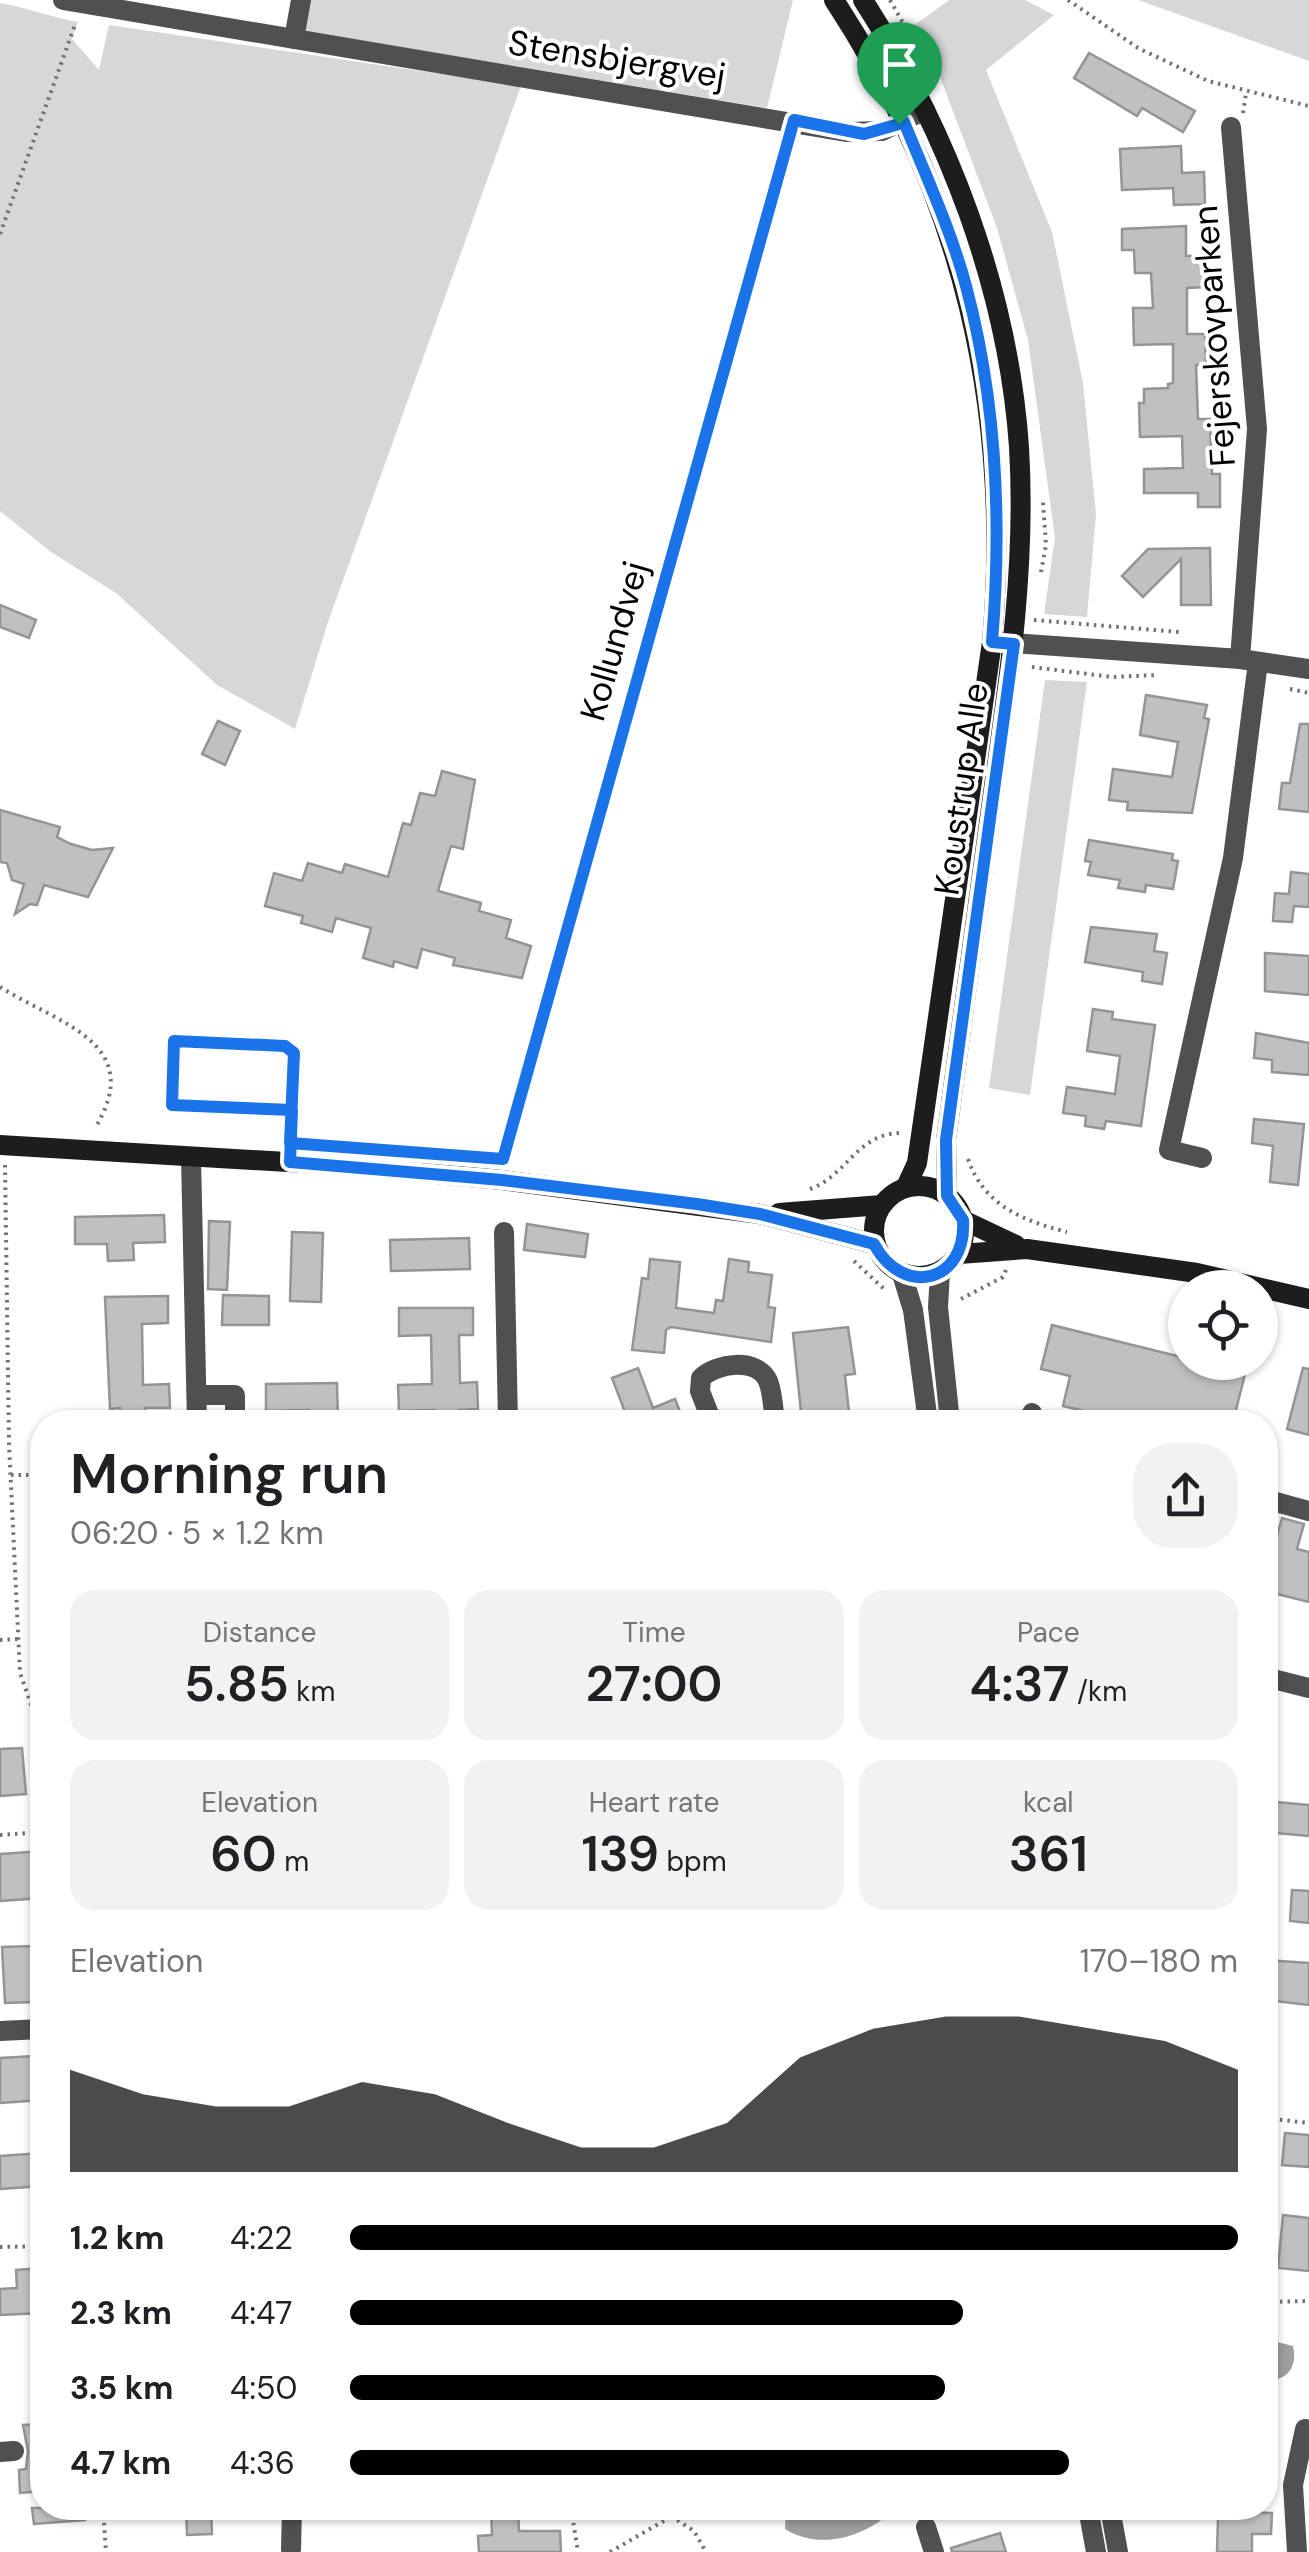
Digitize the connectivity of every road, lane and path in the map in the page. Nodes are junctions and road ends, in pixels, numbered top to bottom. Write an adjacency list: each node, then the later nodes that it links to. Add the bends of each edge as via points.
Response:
1 (301, 0): 6 (street)
2 (834, 0): 10 (street, Koustrup Alle)
3 (863, 0): 8 (street, Koustrup Alle)
4 (1068, 0): 7 (path, via 1138,48 1208,80)
5 (73, 2): 6 (street, Stensbjergvej); 12 (path)
6 (294, 39): 9 (street, Stensbjergvej)
7 (1309, 106)
8 (925, 110): 10 (street, Stensbjergvej); 14 (street, Koustrup Alle, via 973,224 1002,334 1018,444)
9 (794, 120): 10 (street, Stensbjergvej, via 864,134); 31 (path, Kollundvej, via 504,1149)
10 (904, 122): 13 (street, Koustrup Alle, via 966,285 984,370 996,464)
11 (1231, 127): 16 (street, Fejerskovparken, via 1258,441)
12 (0, 234)
13 (992, 642): 14 (street); 25 (street, Koustrup Alle)
14 (1014, 644): 16 (street); 26 (street, Koustrup Alle)
15 (1028, 667): 18 (path, via 1112,678)
16 (1251, 667): 17 (street); 19 (path); 29 (street, Fejerskovparken, via 1233,858 1169,1150)
17 (1309, 669)
18 (1165, 675)
19 (1309, 693)
20 (0, 986): 23 (path, via 100,1047 114,1087)
21 (292, 1110): 21 (lane, via 294,1053 285,1046 174,1041 172,1105); 30 (lane)
22 (83, 1132): 23 (path)
23 (92, 1133): 24 (path)
24 (111, 1134)
25 (921, 1136): 32 (path, via 868,1140); 33 (street, Koustrup Alle)
26 (946, 1140): 35 (street, Koustrup Alle); 41 (path, via 967,1141 975,1175 1003,1209)
27 (2, 1145): 28 (street); 45 (path)
28 (198, 1151): 30 (street, via 260,1151); 53 (street)
29 (1202, 1158)
30 (290, 1162): 31 (street)
31 (502, 1180): 38 (street)
32 (820, 1186): 34 (path); 37 (path)
33 (906, 1187): 35 (street, via 934,1188); 36 (street)
34 (804, 1191)
35 (947, 1196): 39 (street)
36 (882, 1205): 37 (street); 42 (street)
37 (820, 1211): 38 (street)
38 (760, 1214): 42 (street)
39 (963, 1220): 43 (street); 46 (street)
40 (504, 1232): 56 (street)
41 (1074, 1234)
42 (874, 1244): 49 (street)
43 (1019, 1249): 46 (street); 50 (street, via 1197,1273); 52 (path, via 1003,1277)
44 (0, 1254): 45 (path)
45 (8, 1254): 61 (path)
46 (959, 1254): 48 (street)
47 (847, 1255): 51 (path)
48 (940, 1272): 49 (street); 60 (street)
49 (902, 1274): 59 (street)
50 (1309, 1299)
51 (894, 1304)
52 (957, 1307)
53 (196, 1396): 54 (street); 55 (street, via 235,1395)
54 (197, 1410)
55 (236, 1410)
56 (508, 1410)
57 (707, 1410): 58 (street, via 701,1378 720,1365 764,1374)
58 (773, 1410)
59 (926, 1410)
60 (949, 1410)
61 (9, 1444): 62 (path); 64 (path)
62 (0, 1445)
63 (30, 1475): 64 (path)
64 (11, 1476): 68 (path)
65 (1278, 1503): 66 (street)
66 (1309, 1512)
67 (0, 1640): 68 (path)
68 (18, 1640): 71 (path)
69 (1278, 1680): 70 (street)
70 (1309, 1688)
71 (30, 1702)
72 (30, 1833): 73 (path)
73 (0, 1835)
74 (30, 2029): 75 (street)
75 (0, 2031)
76 (1278, 2119): 77 (path)
77 (1309, 2123)
78 (30, 2246): 79 (path)
79 (0, 2247)
80 (1309, 2301): 81 (path)
81 (1278, 2302)
82 (1305, 2429): 99 (street, via 1293,2485)
83 (104, 2520): 92 (path)
84 (292, 2520): 91 (street)
85 (572, 2520): 93 (path)
86 (663, 2520): 94 (path)
87 (676, 2520): 95 (path, via 694,2531)
88 (1090, 2520): 97 (street)
89 (1112, 2520): 98 (street)
90 (926, 2527): 96 (street)
91 (291, 2549)
92 (106, 2552)
93 (578, 2552)
94 (610, 2552)
95 (706, 2552)
96 (934, 2552)
97 (1096, 2552)
98 (1118, 2552)
99 (1297, 2552)

